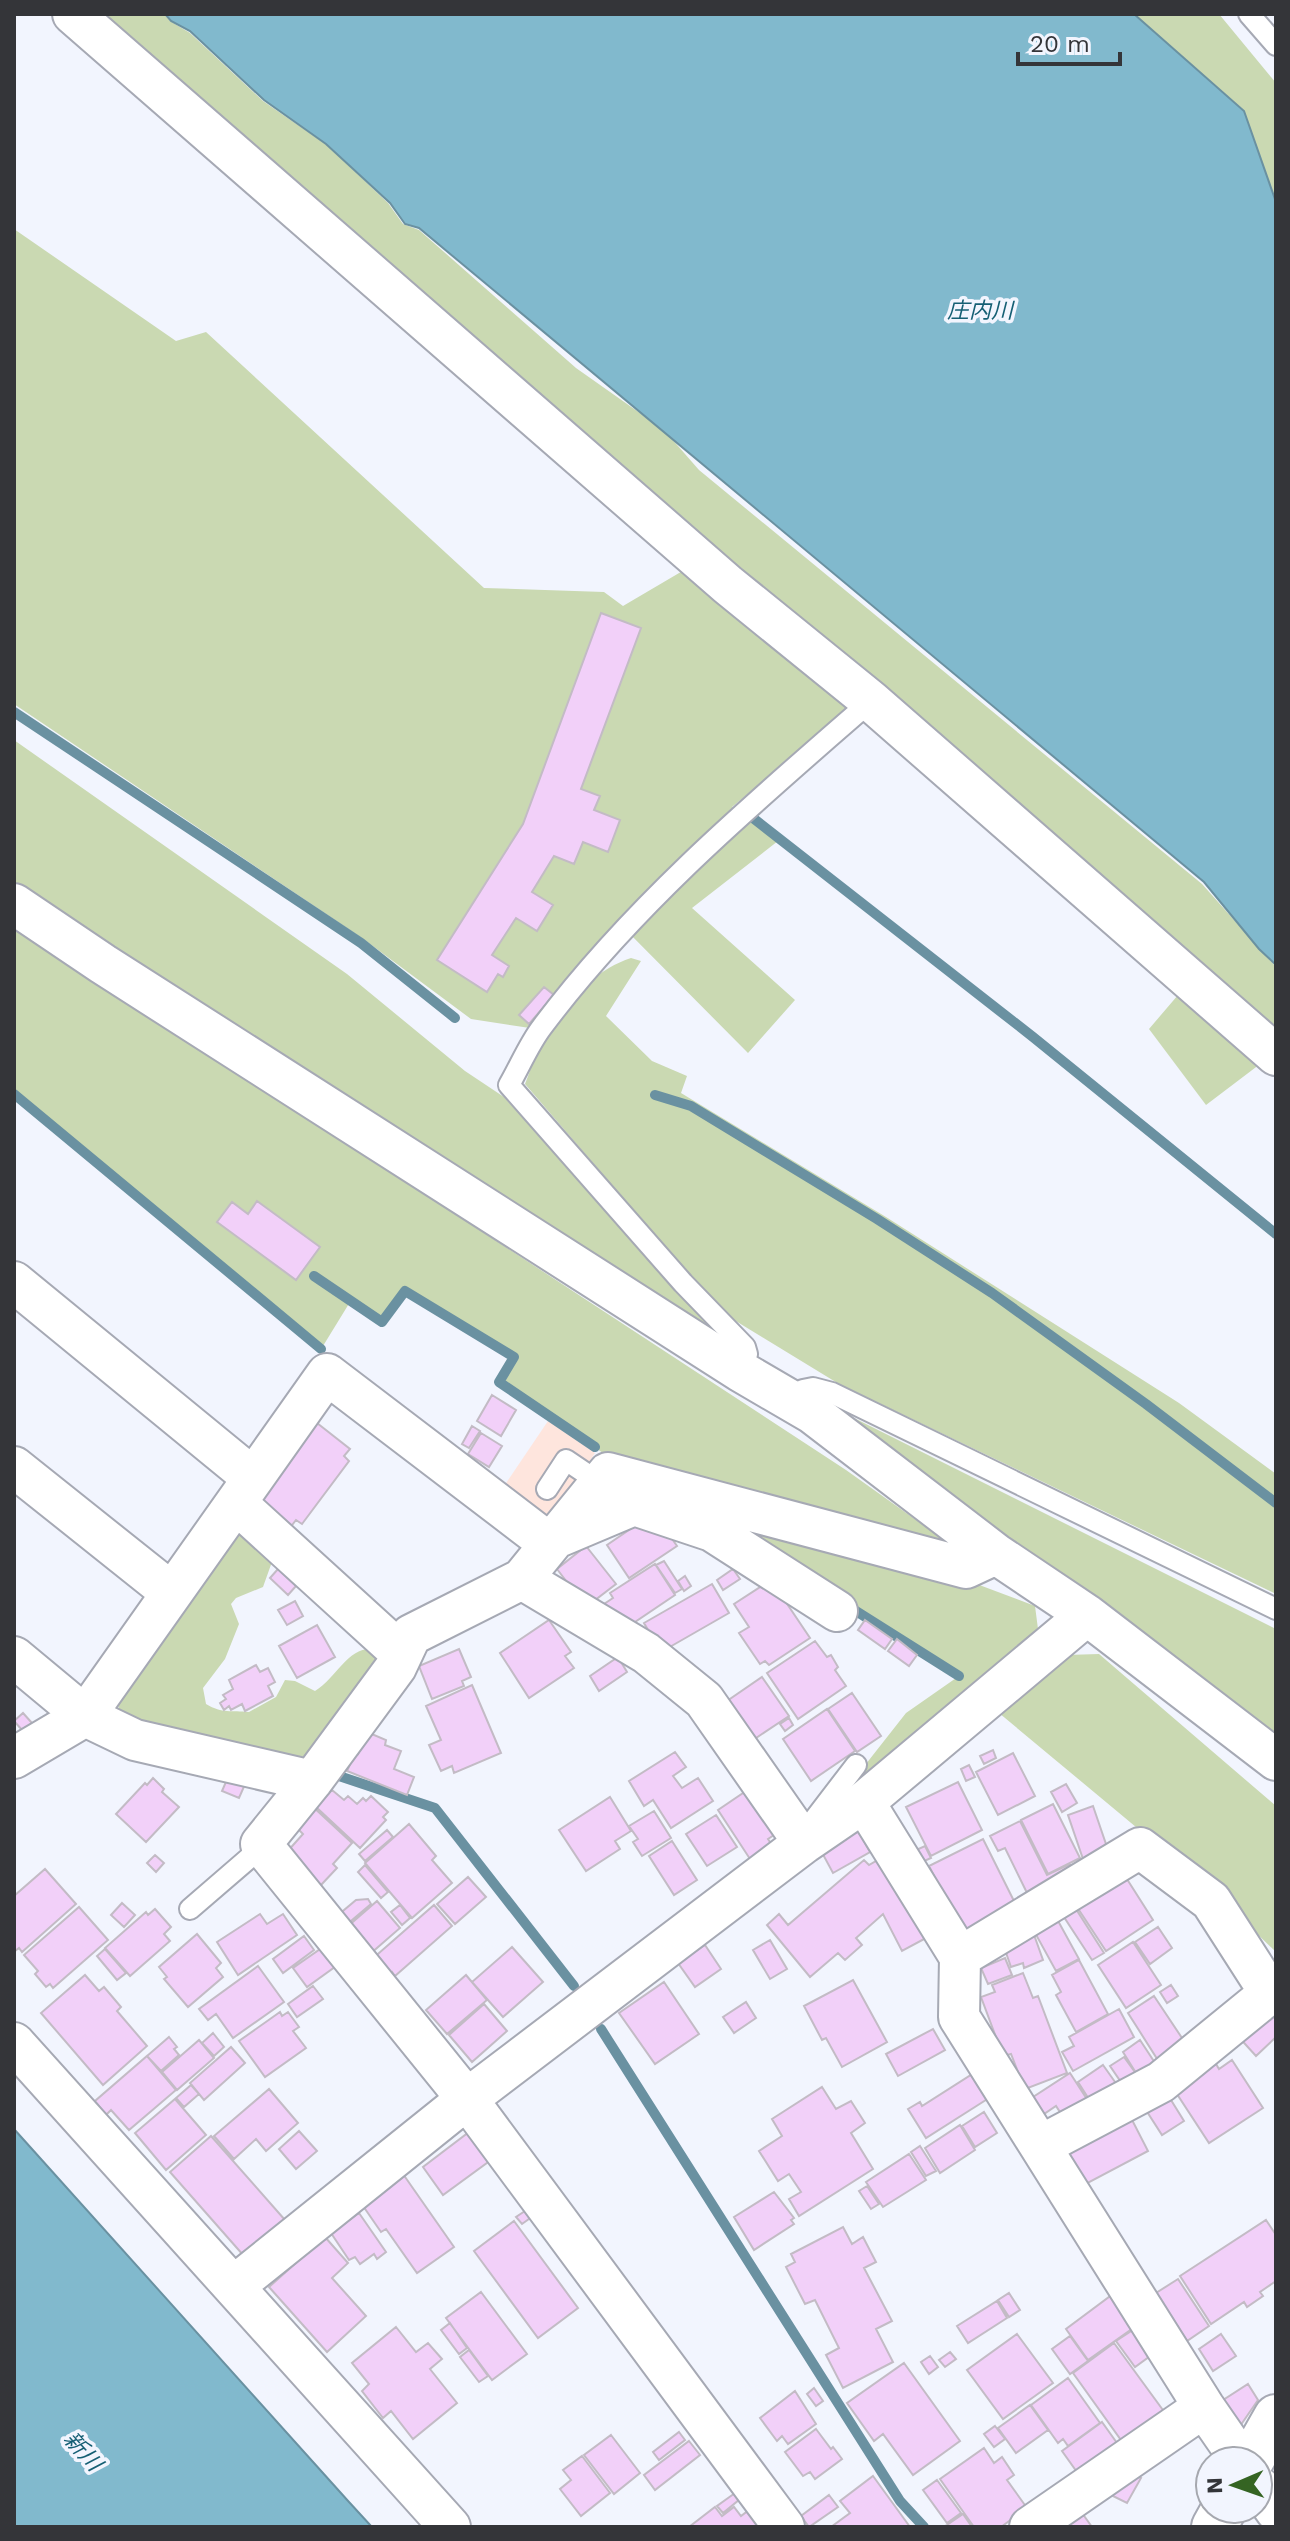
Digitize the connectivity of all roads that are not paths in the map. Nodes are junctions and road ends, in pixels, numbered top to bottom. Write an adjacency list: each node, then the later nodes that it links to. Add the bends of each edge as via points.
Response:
1 (73, 14): 4 (street, via 728,585)
2 (1249, 14): 3 (lane)
3 (1276, 45)
4 (871, 701): 6 (street); 8 (lane, via 734,820 617,938 540,1028 509,1085 745,1347)
5 (14, 904): 8 (street)
6 (1276, 1055)
7 (14, 1282): 13 (street)
8 (740, 1371): 9 (street)
9 (796, 1404): 15 (street); 18 (lane, via 803,1390 832,1393)
10 (14, 1467): 17 (street)
11 (600, 1483): 12 (lane, via 566,1460); 14 (street); 15 (street, via 608,1473 966,1568)
12 (547, 1489)
13 (244, 1490): 14 (street, via 327,1374); 17 (street); 21 (street)
14 (552, 1542): 16 (street); 19 (street, via 634,1505 712,1531)
15 (996, 1554): 20 (street)
16 (522, 1579): 21 (street, via 411,1635); 28 (street, via 646,1653 704,1700)
17 (172, 1593): 23 (street)
18 (1276, 1609)
19 (837, 1611)
20 (1087, 1615): 25 (street); 27 (street)
21 (402, 1654): 26 (street)
22 (14, 1657): 23 (street)
23 (85, 1716): 24 (street); 26 (street, via 135,1740)
24 (14, 1758)
25 (1276, 1760)
26 (312, 1781): 29 (street)
27 (860, 1783): 28 (street); 31 (street)
28 (802, 1840): 33 (street)
29 (263, 1846): 30 (lane); 33 (street)
30 (190, 1909)
31 (960, 1957): 34 (street, via 959,2017); 34 (street, via 1140,1848 1211,1901 1270,1993 1161,2082)
32 (14, 2043): 35 (street)
33 (467, 2099): 35 (street); 41 (street)
34 (1040, 2146): 36 (street)
35 (234, 2286): 40 (street)
36 (1204, 2407): 38 (street); 42 (street)
37 (1276, 2417): 39 (street)
38 (1225, 2445)
39 (1265, 2445)
40 (450, 2527)
41 (784, 2527)
42 (1030, 2527)

